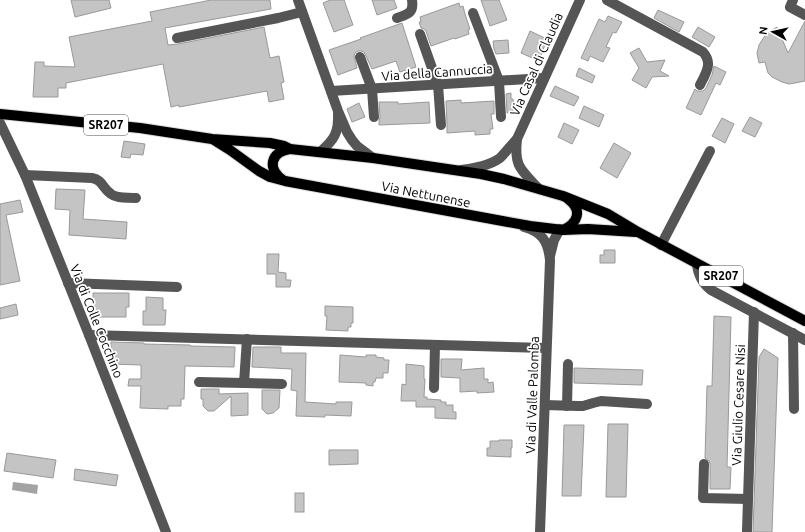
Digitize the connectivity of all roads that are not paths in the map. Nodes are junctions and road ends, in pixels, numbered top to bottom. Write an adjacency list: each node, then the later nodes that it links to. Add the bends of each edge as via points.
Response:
1 (299, 0): 6 (street)
2 (412, 0): 9 (street, via 411,11)
3 (580, 0): 13 (street, Via Casal di Claudia)
4 (607, 0): 15 (street, via 702,52 707,57 708,64)
5 (793, 0): 8 (street, via 790,7)
6 (302, 12): 11 (street); 18 (street)
7 (473, 13): 14 (street)
8 (805, 15)
9 (397, 18)
10 (420, 34): 16 (street)
11 (177, 38)
12 (360, 57): 17 (street)
13 (544, 78): 14 (street, Via della Cannuccia); 26 (street, Via Casal di Claudia)
14 (499, 81): 16 (street, Via della Cannuccia); 22 (street)
15 (700, 84)
16 (438, 85): 17 (street, Via della Cannuccia); 24 (street)
17 (372, 89): 18 (street, Via della Cannuccia); 21 (street)
18 (331, 91): 19 (street)
19 (338, 111): 29 (street, via 336,133); 30 (street, via 354,143)
20 (0, 114): 25 (main road, Via Nettunense / SR207, via 140,128)
21 (374, 117)
22 (501, 117)
23 (0, 122): 32 (street, Via di Colle Cocchino)
24 (441, 125)
25 (212, 139): 27 (main road, Via Nettunense / SR207, via 270,143); 33 (main road, Via Nettunense / SR207, via 259,171)
26 (517, 139): 31 (street, Via Casal di Claudia, via 496,161); 34 (street, Via Casal di Claudia, via 516,156 519,166)
27 (290, 149): 29 (main road, Via Nettunense); 33 (main road, via 282,150 273,159 275,172)
28 (710, 151): 40 (street)
29 (320, 152): 30 (main road, Via Nettunense)
30 (373, 158): 31 (main road, Via Nettunense)
31 (459, 170): 34 (main road, Via Nettunense, via 500,177)
32 (25, 175): 36 (street, via 95,179 113,196); 43 (street, Via di Colle Cocchino)
33 (285, 181): 37 (main road, Via Nettunense)
34 (538, 188): 35 (main road, Via Nettunense)
35 (563, 196): 38 (main road, Via Nettunense, via 573,202 577,215 573,224); 39 (main road, Via Nettunense / SR207, via 608,214)
36 (136, 198)
37 (509, 223): 38 (main road, Via Nettunense); 41 (street, Via di Valle Palomba, via 539,234 546,242)
38 (562, 230): 39 (main road, Via Nettunense / SR207); 41 (street, Via di Valle Palomba, via 554,240)
39 (638, 232): 40 (main road, Via Nettunense / SR207)
40 (662, 245): 42 (main road, Via Nettunense / SR207)
41 (550, 260): 52 (street, Via di Valle Palomba)
42 (697, 264): 45 (street, via 698,274 711,290); 46 (main road, Via Nettunense / SR207)
43 (68, 283): 44 (street); 48 (street, Via di Colle Cocchino)
44 (177, 287)
45 (754, 312): 47 (street); 63 (street, Via Giulio Cesare Nisi)
46 (805, 320)
47 (793, 333): 50 (street); 61 (street)
48 (89, 335): 49 (street); 65 (street, Via di Colle Cocchino)
49 (247, 339): 51 (street); 55 (street)
50 (805, 340)
51 (435, 345): 52 (street); 57 (street)
52 (546, 348): 59 (street, Via di Valle Palomba)
53 (568, 364): 60 (street)
54 (198, 382): 55 (street)
55 (244, 383): 56 (street)
56 (282, 384)
57 (434, 388)
58 (647, 404): 60 (street, via 601,401 583,406)
59 (545, 405): 60 (street); 66 (street, Via di Valle Palomba)
60 (567, 406)
61 (794, 409)
62 (704, 464): 63 (street, via 703,498)
63 (748, 499): 64 (street, Via Giulio Cesare Nisi)
64 (747, 531)
65 (166, 532)
66 (540, 532)

